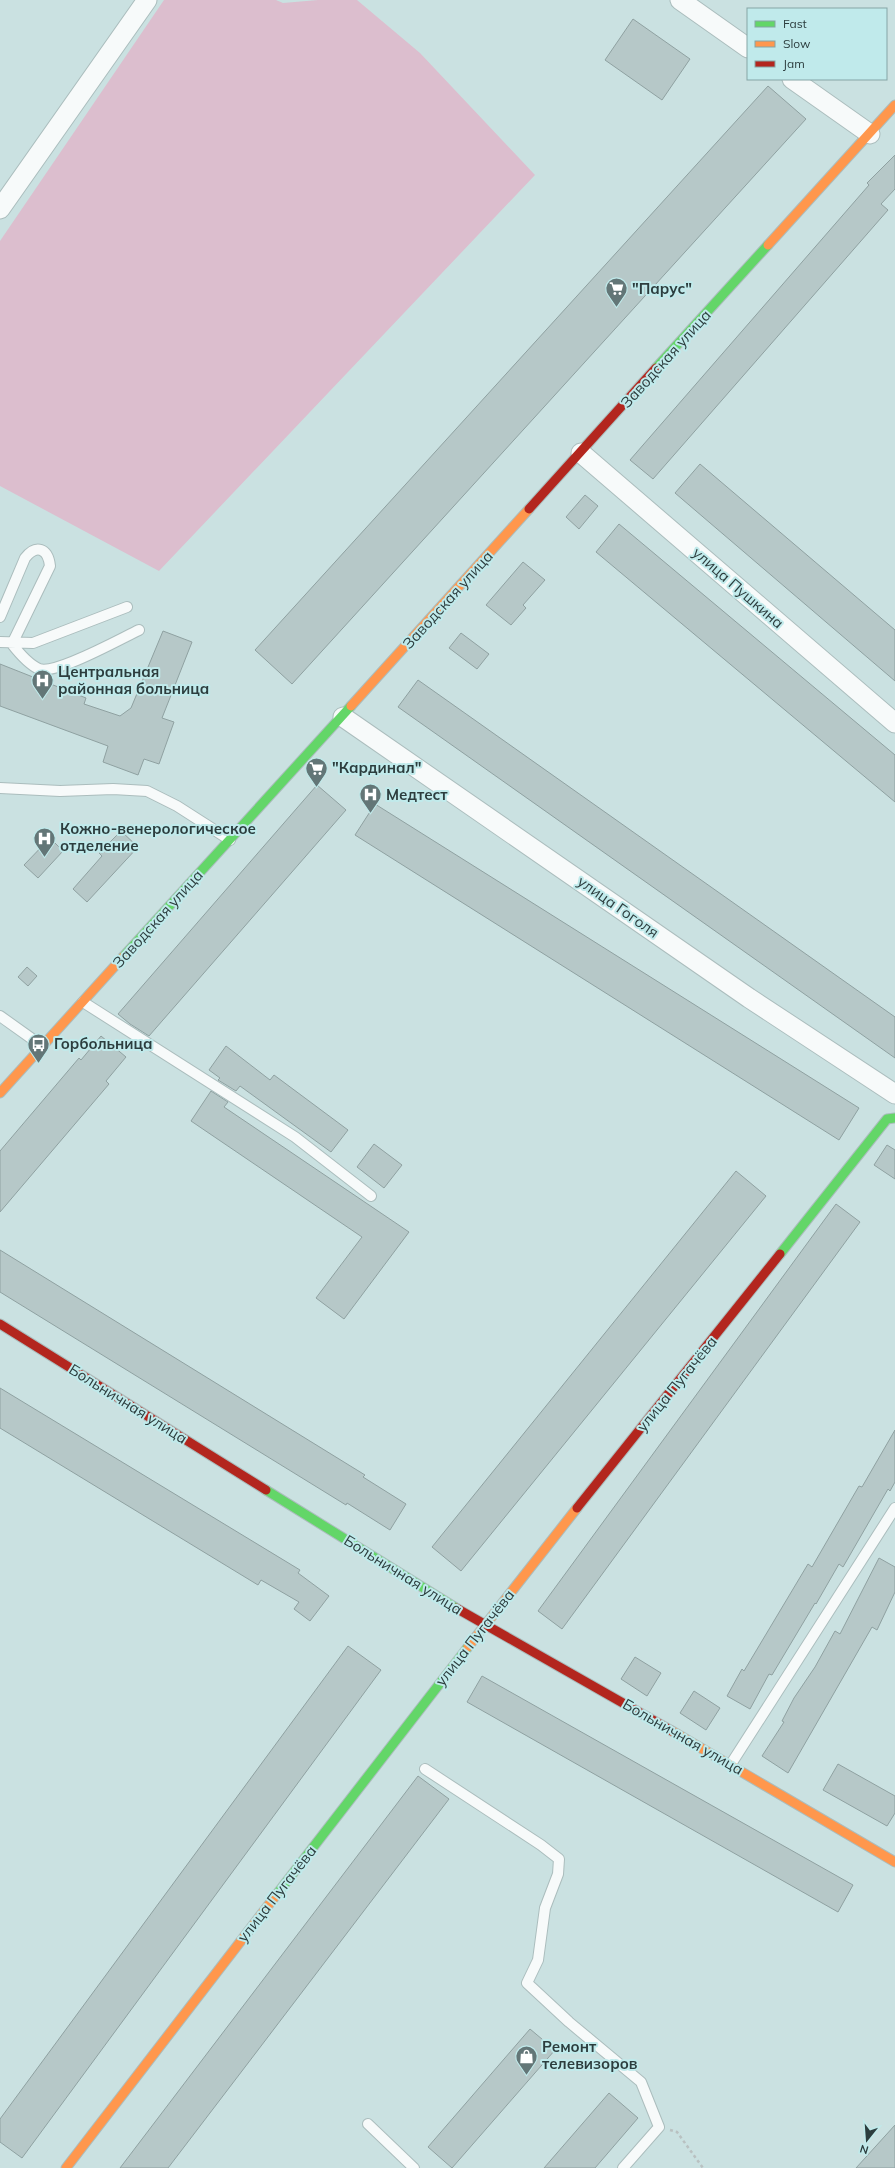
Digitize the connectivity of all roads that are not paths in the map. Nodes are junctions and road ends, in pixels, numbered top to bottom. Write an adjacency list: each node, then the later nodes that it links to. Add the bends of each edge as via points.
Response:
1 (147, 0): 7 (street)
2 (680, 0): 3 (street)
3 (747, 47)
4 (793, 80): 6 (street)
5 (895, 104): 6 (street, Заводская улица)
6 (870, 134): 8 (street, Заводская улица)
7 (0, 209)
8 (581, 453): 14 (street, Заводская улица); 15 (street, улица Пушкина)
9 (127, 607): 13 (lane, via 33,643)
10 (0, 617): 13 (lane, via 25,558 31,551 38,549 44,552 49,558 50,566)
11 (139, 630): 13 (lane, via 58,669 40,669 21,656)
12 (0, 642): 13 (lane)
13 (12, 644)
14 (342, 716): 17 (street, Заводская улица); 22 (street, улица Гоголя, via 749,998)
15 (895, 723)
16 (0, 788): 17 (lane, via 60,791 147,790)
17 (230, 840): 18 (street, Заводская улица)
18 (83, 1002): 20 (street, Заводская улица); 24 (lane, via 295,1137)
19 (0, 1016): 20 (lane)
20 (42, 1046): 21 (street, Заводская улица)
21 (0, 1093)
22 (895, 1094)
23 (895, 1118): 27 (street, улица Пугачёва, via 887,1119)
24 (371, 1196)
25 (0, 1324): 27 (street, Больничная улица)
26 (895, 1508): 28 (lane)
27 (484, 1626): 28 (street, Больничная улица); 32 (street, улица Пугачёва)
28 (730, 1764): 30 (street, Больничная улица)
29 (425, 1769): 34 (lane, via 559,1859 558,1874 545,1908 538,1960 527,1983 641,2082 659,2127)
30 (895, 1862)
31 (368, 2124): 33 (lane)
32 (66, 2168)
33 (414, 2168)
34 (623, 2168)

